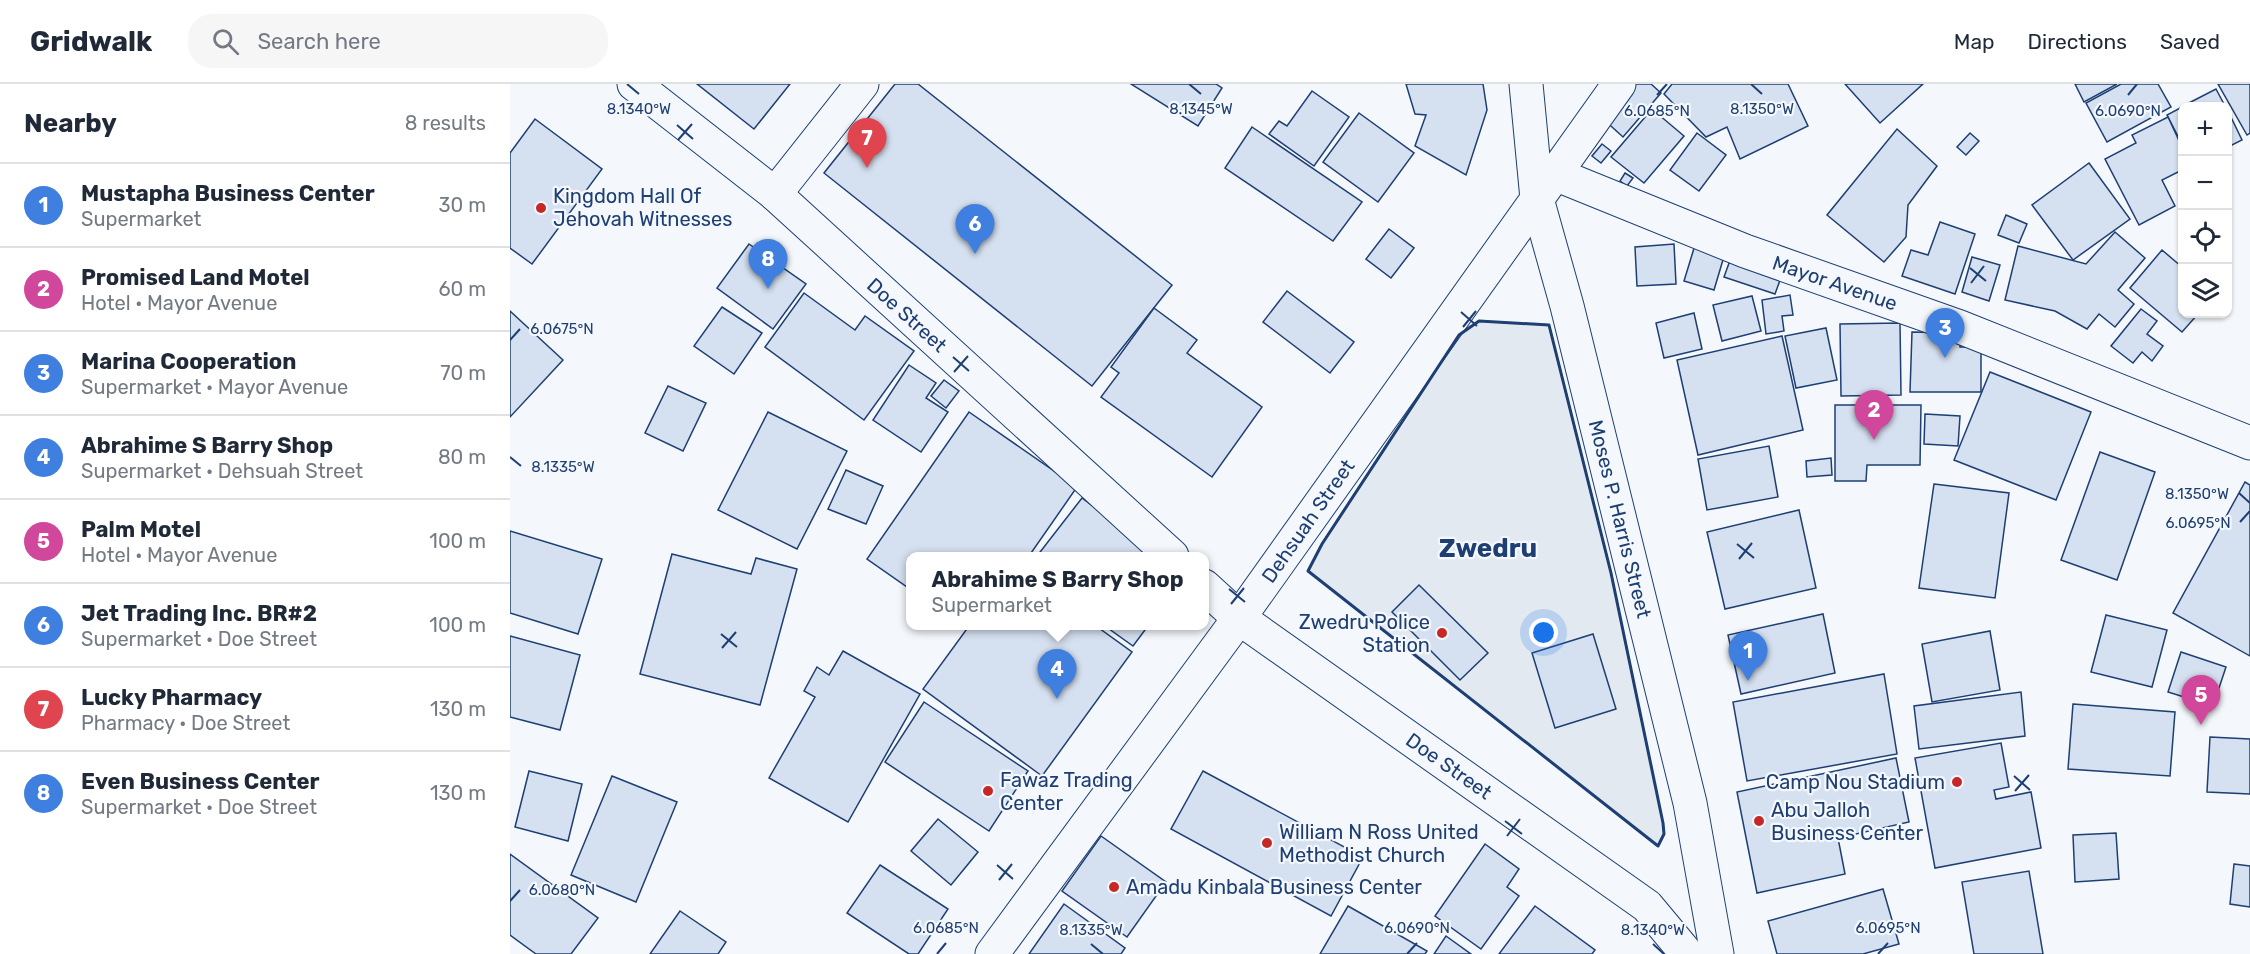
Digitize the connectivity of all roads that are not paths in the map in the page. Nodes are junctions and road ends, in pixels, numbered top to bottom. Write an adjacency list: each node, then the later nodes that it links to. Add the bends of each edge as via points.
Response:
1 (634, 84): 6 (main road, Doe Street)
2 (862, 84): 6 (main road)
3 (1526, 84): 5 (main road, Moses P. Harris Street)
4 (1618, 84): 5 (main road, Dehsuah Street)
5 (1546, 187): 7 (main road, Mayor Avenue, via 1745,251 1960,327); 10 (main road, Dehsuah Street); 13 (main road, Moses P. Harris Street, via 1567,306 1690,803)
6 (775, 194): 8 (main road, Doe Street)
7 (2250, 443)
8 (1168, 552)
9 (1209, 591): 10 (main road, Doe Street)
10 (1239, 618): 11 (main road, Dehsuah Street); 12 (main road, Doe Street, via 1647,906)
11 (992, 954)
12 (1687, 954)
13 (1717, 954)

